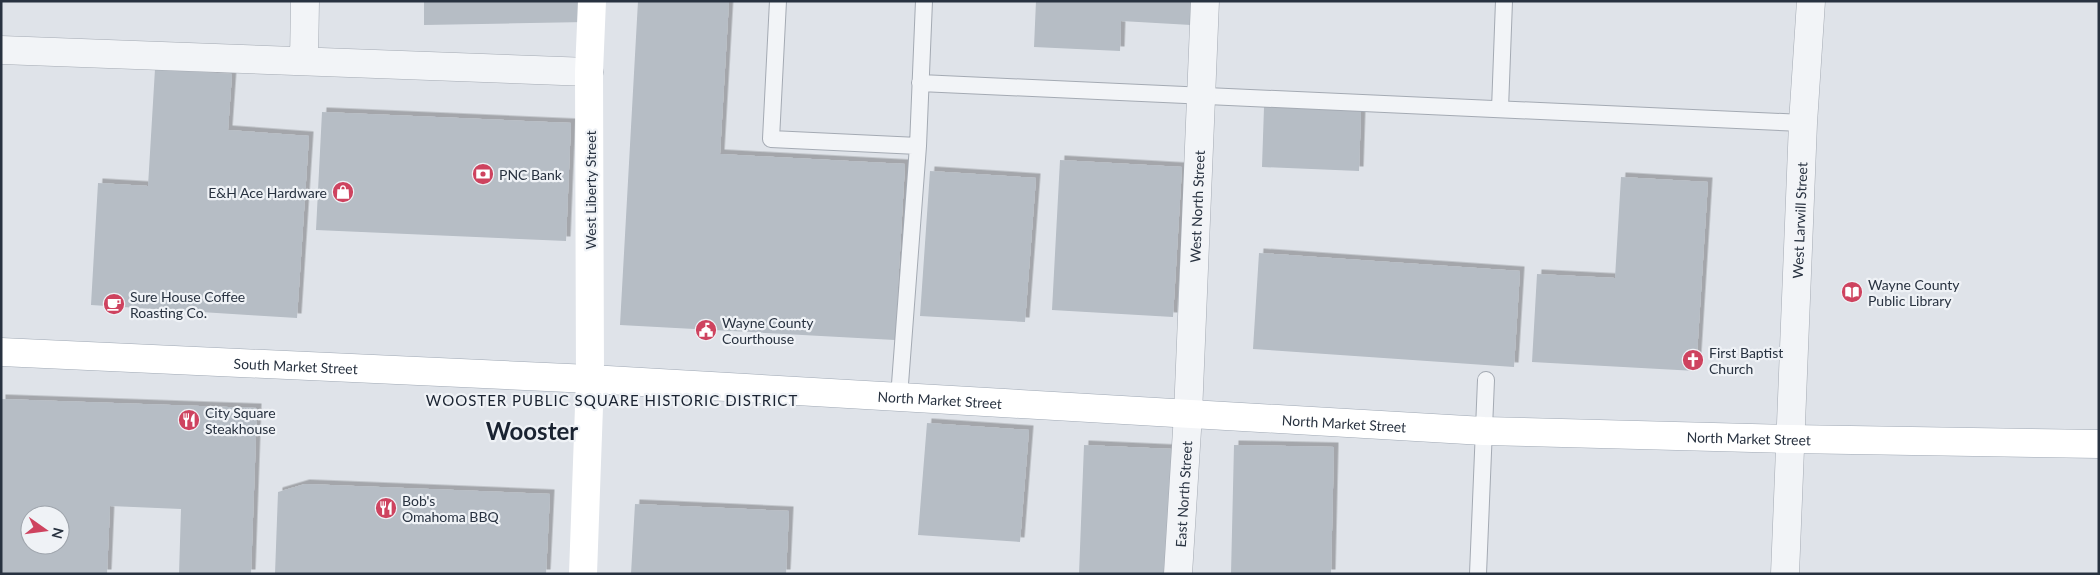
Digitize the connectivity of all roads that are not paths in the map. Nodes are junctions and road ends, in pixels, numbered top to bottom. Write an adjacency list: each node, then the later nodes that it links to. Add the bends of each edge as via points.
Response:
1 (305, 1): 9 (street)
2 (592, 1): 10 (main road, West Liberty Street)
3 (778, 1): 15 (lane, via 772,139)
4 (924, 1): 11 (lane)
5 (1205, 1): 12 (street, West North Street)
6 (1504, 1): 13 (lane)
7 (1811, 1): 14 (street, West Larwill Street)
8 (1, 50): 9 (street)
9 (304, 61): 10 (street)
10 (589, 72): 17 (main road, West Liberty Street)
11 (920, 83): 12 (lane); 15 (lane)
12 (1200, 95): 13 (lane); 20 (street, West North Street)
13 (1500, 109): 14 (lane)
14 (1803, 123): 22 (street, West Larwill Street)
15 (918, 146): 19 (lane)
16 (1, 352): 17 (main road, South Market Street)
17 (590, 379): 19 (main road, North Market Street); 24 (main road, West Liberty Street)
18 (1486, 380): 21 (lane)
19 (899, 397): 20 (main road, North Market Street)
20 (1188, 414): 21 (main road, North Market Street); 25 (street, East North Street)
21 (1484, 431): 22 (main road, North Market Street); 26 (lane)
22 (1790, 439): 23 (main road, North Market Street); 27 (street, West Larwill Street)
23 (2099, 444)
24 (583, 574)
25 (1178, 574)
26 (1478, 574)
27 (1786, 574)

